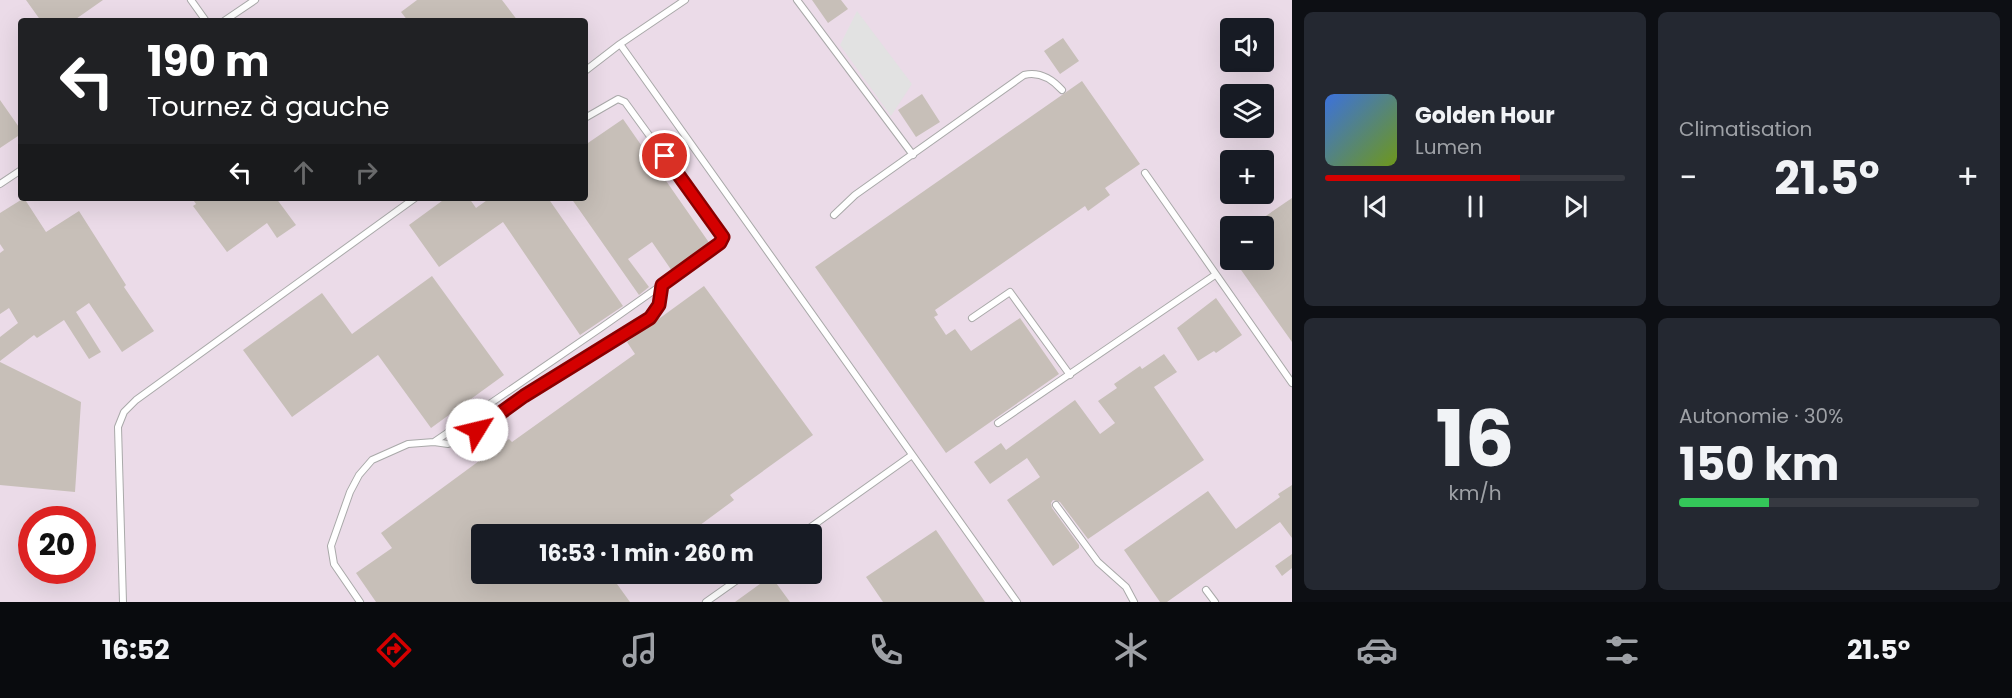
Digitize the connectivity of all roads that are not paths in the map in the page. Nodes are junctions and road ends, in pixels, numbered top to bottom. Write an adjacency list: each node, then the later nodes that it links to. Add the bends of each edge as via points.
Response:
1 (191, 0): 5 (lane)
2 (255, 0): 6 (lane)
3 (685, 0): 7 (lane)
4 (797, 0): 11 (lane)
5 (204, 18)
6 (228, 18)
7 (620, 44): 8 (lane); 24 (lane)
8 (588, 68)
9 (1062, 90): 11 (lane, via 1047,77 1024,75)
10 (588, 116): 18 (lane, via 618,99 625,102 723,237)
11 (913, 155): 16 (lane, via 855,195)
12 (18, 172): 14 (lane)
13 (1145, 173): 17 (lane)
14 (0, 184)
15 (411, 201): 29 (lane, via 124,412 118,427)
16 (834, 215)
17 (1215, 275): 20 (lane); 21 (lane)
18 (662, 285): 23 (lane); 23 (lane, via 659,305 650,318 524,396 467,438 448,444)
19 (972, 318): 20 (lane, via 1011,292)
20 (1070, 375): 22 (lane)
21 (1292, 383)
22 (998, 423)
23 (434, 441): 30 (lane, via 408,444 372,460 350,492 331,555)
24 (912, 455): 26 (lane); 32 (lane)
25 (1056, 505): 33 (lane, via 1098,562 1126,587)
26 (815, 524)
27 (731, 584): 31 (lane)
28 (1206, 590): 34 (lane)
29 (123, 602)
30 (360, 602)
31 (706, 602)
32 (1017, 602)
33 (1134, 602)
34 (1215, 602)

